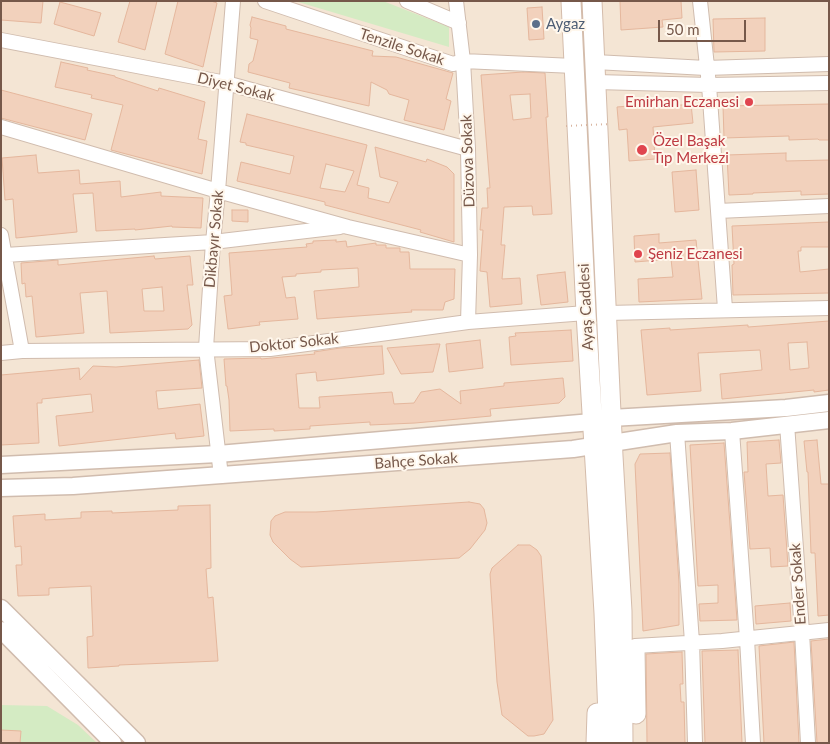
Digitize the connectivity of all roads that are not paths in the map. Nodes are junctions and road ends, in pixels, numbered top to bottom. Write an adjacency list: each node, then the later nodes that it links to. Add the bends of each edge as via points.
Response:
1 (233, 1): 16 (street, Dikbayır Sokak)
2 (265, 1): 10 (street, Tenzile Sokak, via 453,64)
3 (407, 1): 8 (street)
4 (456, 1): 8 (street, Düzova Sokak)
5 (571, 1): 13 (main road, Ayaş Caddesi)
6 (592, 1): 11 (main road, Ayaş Caddesi)
7 (700, 1): 14 (street)
8 (459, 23): 10 (street, Düzova Sokak)
9 (1, 40): 16 (street, Diyet Sokak)
10 (463, 61): 13 (street, Tenzile Sokak); 20 (street, Düzova Sokak)
11 (595, 62): 14 (street); 15 (main road, Ayaş Caddesi)
12 (829, 64): 14 (street)
13 (574, 66): 30 (main road, Ayaş Caddesi)
14 (706, 68): 18 (street)
15 (596, 82): 18 (street); 31 (main road, Ayaş Caddesi)
16 (226, 83): 20 (street, Diyet Sokak); 21 (street, Dikbayır Sokak)
17 (829, 83): 18 (street)
18 (708, 85): 23 (street)
19 (1, 126): 21 (street)
20 (468, 149): 27 (street, Düzova Sokak)
21 (218, 191): 24 (street); 25 (street, Dikbayır Sokak)
22 (829, 206): 23 (street)
23 (718, 211): 29 (street)
24 (348, 227): 25 (street); 27 (street)
25 (213, 242): 26 (street); 33 (street, Dikbayır Sokak)
26 (3, 245): 34 (street)
27 (470, 255): 32 (street, Düzova Sokak)
28 (829, 308): 29 (street)
29 (725, 309): 31 (street)
30 (586, 313): 32 (street, Doktor Sokak); 39 (main road, Ayaş Caddesi)
31 (607, 313): 37 (main road, Ayaş Caddesi)
32 (468, 322): 33 (street, Doktor Sokak, via 270,349)
33 (206, 348): 34 (street, Doktor Sokak); 44 (street, Dikbayır Sokak)
34 (22, 351): 35 (street, Doktor Sokak)
35 (1, 353)
36 (829, 403): 37 (street, Bahçe Sokak)
37 (611, 418): 39 (street, Bahçe Sokak); 43 (main road, Ayaş Caddesi)
38 (829, 420): 40 (street, Bahçe Sokak)
39 (592, 422): 43 (main road, Ayaş Caddesi); 44 (street, Bahçe Sokak)
40 (787, 424): 41 (street, Bahçe Sokak); 52 (street, Ender Sokak)
41 (732, 431): 42 (street, Bahçe Sokak); 53 (street)
42 (677, 433): 43 (street, Bahçe Sokak); 54 (street)
43 (603, 445): 46 (street, Bahçe Sokak); 49 (main road, Ayaş Caddesi)
44 (218, 454): 45 (street, Bahçe Sokak); 46 (street, Dikbayır Sokak)
45 (1, 465)
46 (221, 476): 47 (street, Bahçe Sokak)
47 (1, 488)
48 (1, 608): 57 (street)
49 (613, 612): 55 (main road, via 632,625); 58 (main road, via 598,634); 59 (main road); 60 (main road)
50 (1, 630): 56 (street)
51 (829, 630): 52 (street)
52 (802, 632): 53 (street); 64 (street, Ender Sokak)
53 (747, 639): 54 (street); 63 (street)
54 (692, 642): 55 (street); 62 (street)
55 (635, 646): 61 (main road)
56 (113, 743)
57 (137, 743)
58 (596, 743)
59 (610, 743)
60 (623, 743)
61 (636, 743)
62 (695, 743)
63 (753, 743)
64 (808, 743)

